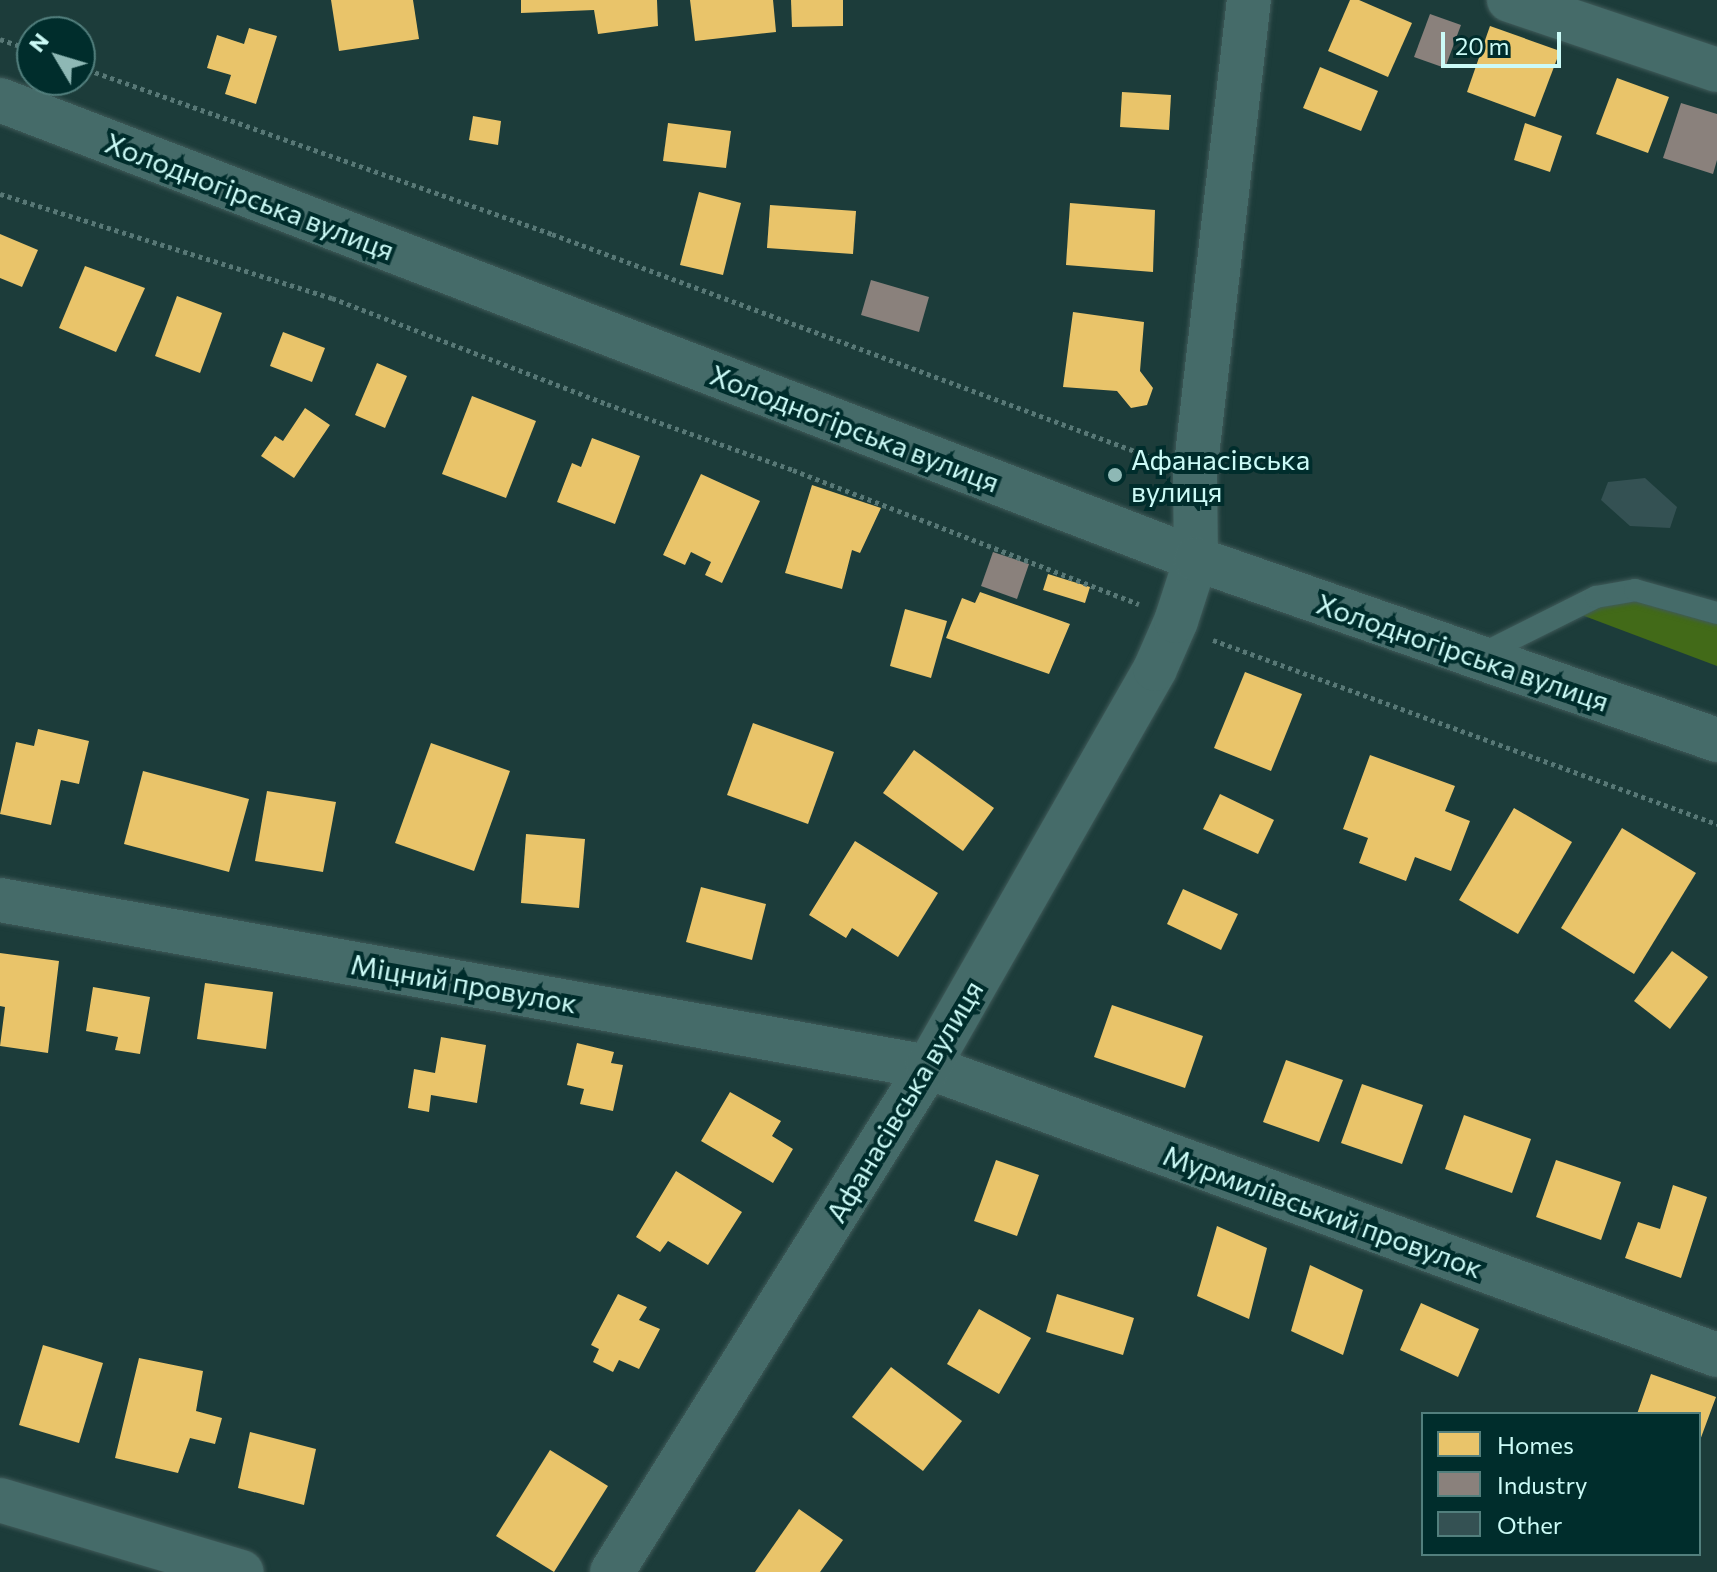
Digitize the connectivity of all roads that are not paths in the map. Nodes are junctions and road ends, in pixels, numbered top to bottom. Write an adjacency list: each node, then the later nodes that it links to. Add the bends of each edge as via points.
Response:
1 (1249, 0): 5 (street, Афанасівська вулиця, via 1195,473)
2 (1509, 0): 3 (street)
3 (1717, 70)
4 (0, 100): 5 (street, Холодногірська вулиця)
5 (1196, 559): 7 (street, Холодногірська вулиця); 10 (street, Афанасівська вулиця, via 1155,669)
6 (1717, 613): 7 (lane, via 1635,590 1622,592 1596,597)
7 (1476, 657): 8 (street, Холодногірська вулиця)
8 (1717, 740)
9 (0, 900): 10 (street, Міцний провулок)
10 (928, 1067): 11 (street, Мурмилівський провулок); 14 (street, Афанасівська вулиця)
11 (1717, 1355)
12 (0, 1500): 13 (street)
13 (242, 1572)
14 (612, 1572)

